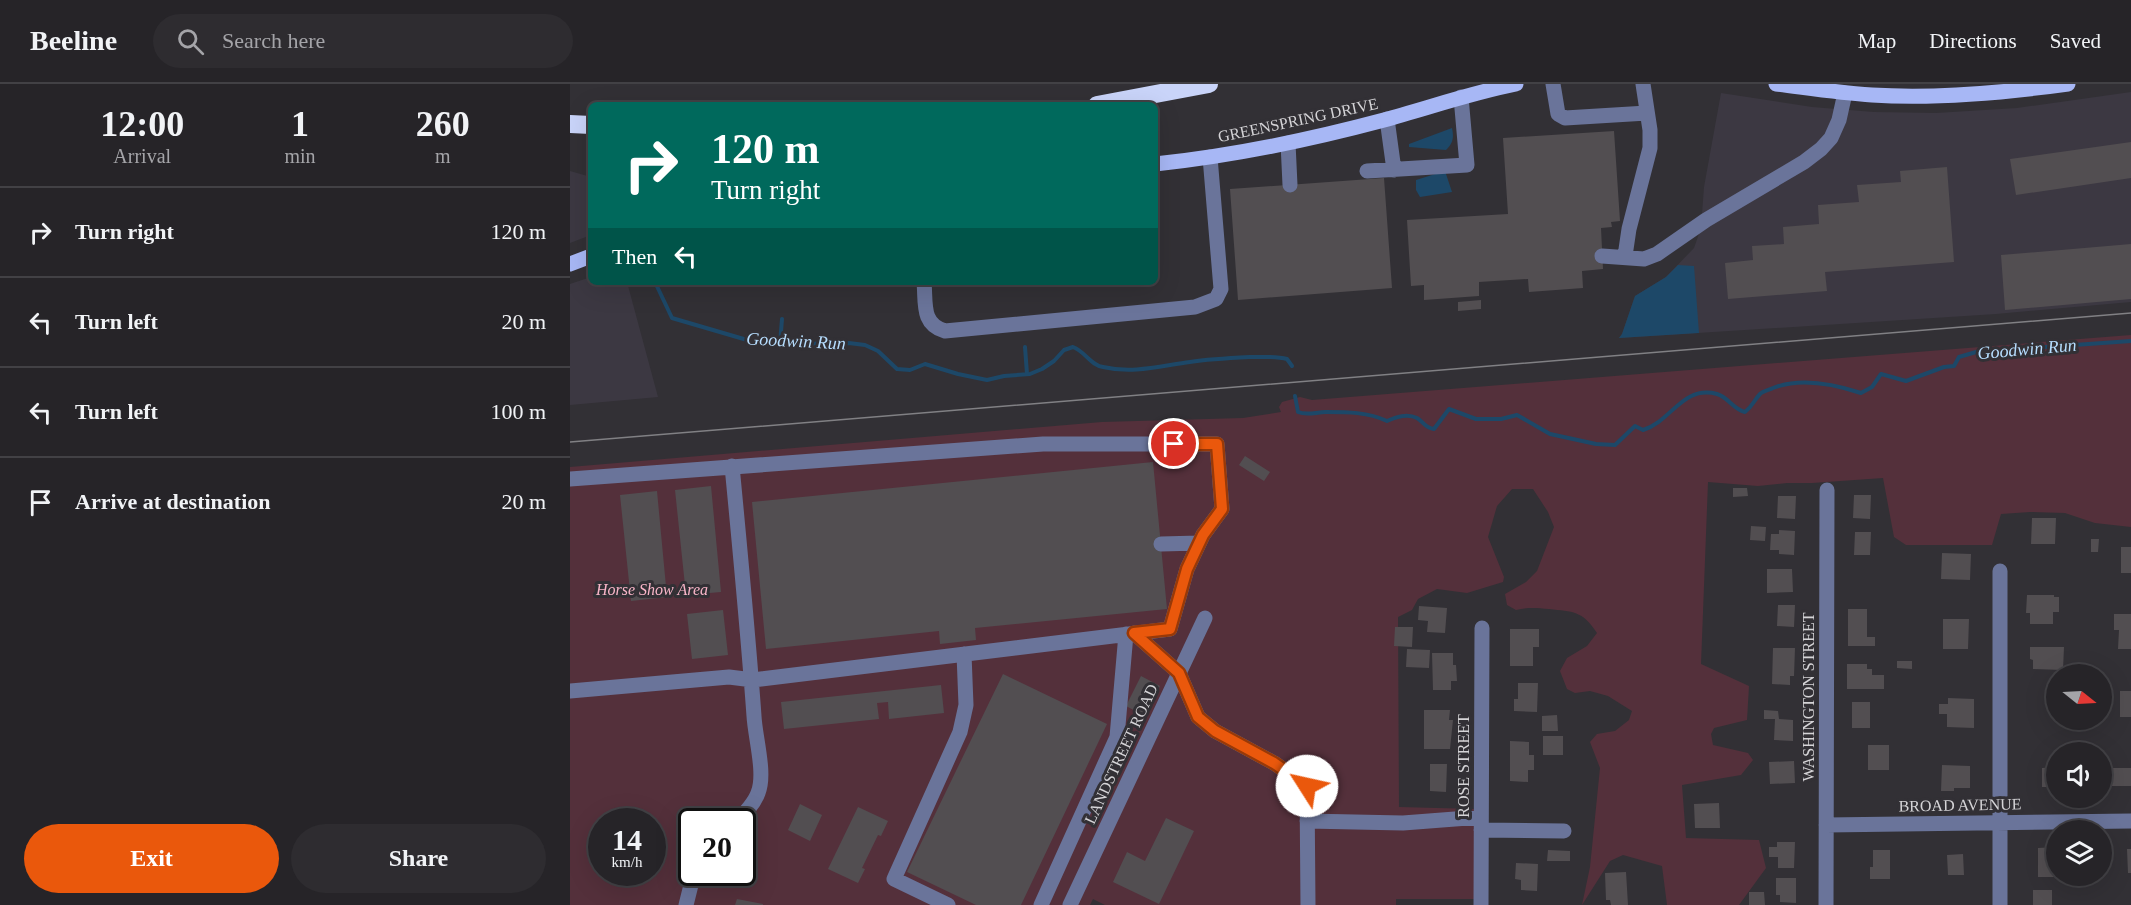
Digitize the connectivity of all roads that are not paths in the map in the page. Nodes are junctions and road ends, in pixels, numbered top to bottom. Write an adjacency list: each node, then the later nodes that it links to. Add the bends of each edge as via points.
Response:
1 (1209, 84): 10 (highway)
2 (1516, 84): 9 (main road, GREENSPRING DRIVE)
3 (1553, 84): 11 (street, via 1558,114 1565,118)
4 (1643, 84): 11 (street)
5 (1776, 84): 8 (main road)
6 (2068, 84): 7 (main road, via 1991,93)
7 (1927, 90): 8 (main road)
8 (1845, 93): 22 (street, via 1831,138 1804,162 1657,254 1644,259)
9 (1461, 97): 12 (main road, GREENSPRING DRIVE); 18 (street, via 1467,157)
10 (1113, 102)
11 (1647, 113): 22 (street, via 1650,148)
12 (1387, 119): 15 (main road, GREENSPRING DRIVE); 18 (street)
13 (570, 124): 14 (highway)
14 (588, 125)
15 (1288, 143): 16 (main road, GREENSPRING DRIVE); 20 (street)
16 (1210, 157): 17 (main road, GREENSPRING DRIVE); 25 (street, via 1221,288 1216,300 1194,307 945,331 930,323)
17 (1158, 164)
18 (1393, 165): 19 (street, via 1366,163)
19 (1368, 175)
20 (1290, 185)
21 (1602, 256): 22 (street)
22 (1625, 256)
23 (588, 257): 24 (main road)
24 (570, 264)
25 (924, 285)
26 (732, 466): 27 (street); 29 (street, via 1043,444 1217,444 1222,509); 37 (street)
27 (570, 479)
28 (1827, 490): 44 (street, WASHINGTON STREET)
29 (1199, 543): 30 (street); 34 (street, via 1187,569 1170,629)
30 (1161, 544)
31 (2000, 571): 42 (street)
32 (1205, 618): 36 (street, LANDSTREET ROAD)
33 (1482, 628): 43 (street, ROSE STREET)
34 (1130, 634): 35 (street); 36 (street); 49 (street, via 1118,737)
35 (964, 654): 37 (street); 48 (street, via 966,705 960,732 894,879)
36 (1179, 673): 40 (street, via 1198,717 1307,786); 50 (street, LANDSTREET ROAD)
37 (753, 680): 38 (street, via 729,677); 39 (street, via 761,775 758,793)
38 (570, 691)
39 (747, 808)
40 (1307, 821): 43 (street); 51 (street)
41 (2131, 821): 42 (street, BROAD AVENUE)
42 (1999, 823): 44 (street, BROAD AVENUE); 54 (street)
43 (1481, 824): 45 (street); 52 (street, ROSE STREET)
44 (1826, 825): 53 (street, WASHINGTON STREET)
45 (1564, 831)
46 (689, 886): 47 (street)
47 (686, 905)
48 (948, 905)
49 (1041, 905)
50 (1070, 905)
51 (1308, 905)
52 (1481, 905)
53 (1826, 905)
54 (2000, 905)

